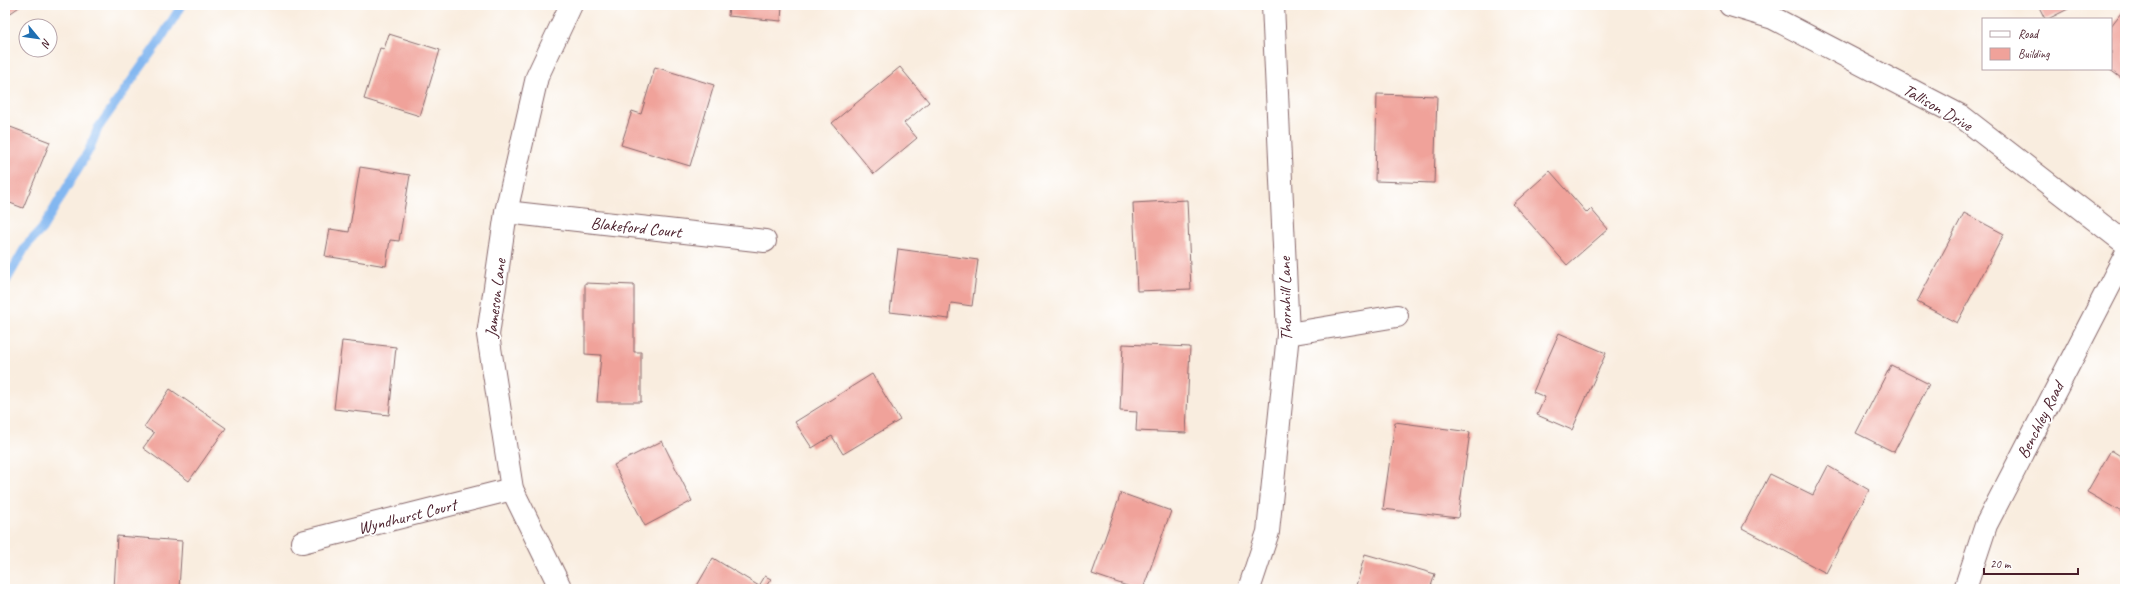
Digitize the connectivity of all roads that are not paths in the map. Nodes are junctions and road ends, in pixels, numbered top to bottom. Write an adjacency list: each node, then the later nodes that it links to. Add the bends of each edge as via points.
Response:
1 (571, 5): 4 (street, Jameson Lane, via 537,77)
2 (1272, 5): 9 (street, Thornhill Lane)
3 (1730, 5): 6 (street, Tallison Drive, via 1773,18 1961,116)
4 (506, 212): 5 (street, Blakeford Court); 10 (street, Jameson Lane, via 488,335)
5 (765, 241)
6 (2125, 243)
7 (2125, 256): 14 (street, Benchley Road, via 1986,525)
8 (1397, 316): 9 (street)
9 (1288, 334): 13 (street, Thornhill Lane, via 1268,532)
10 (512, 489): 11 (street, Wyndhurst Court); 12 (street, Jameson Lane)
11 (302, 542)
12 (562, 589)
13 (1249, 589)
14 (1965, 589)

